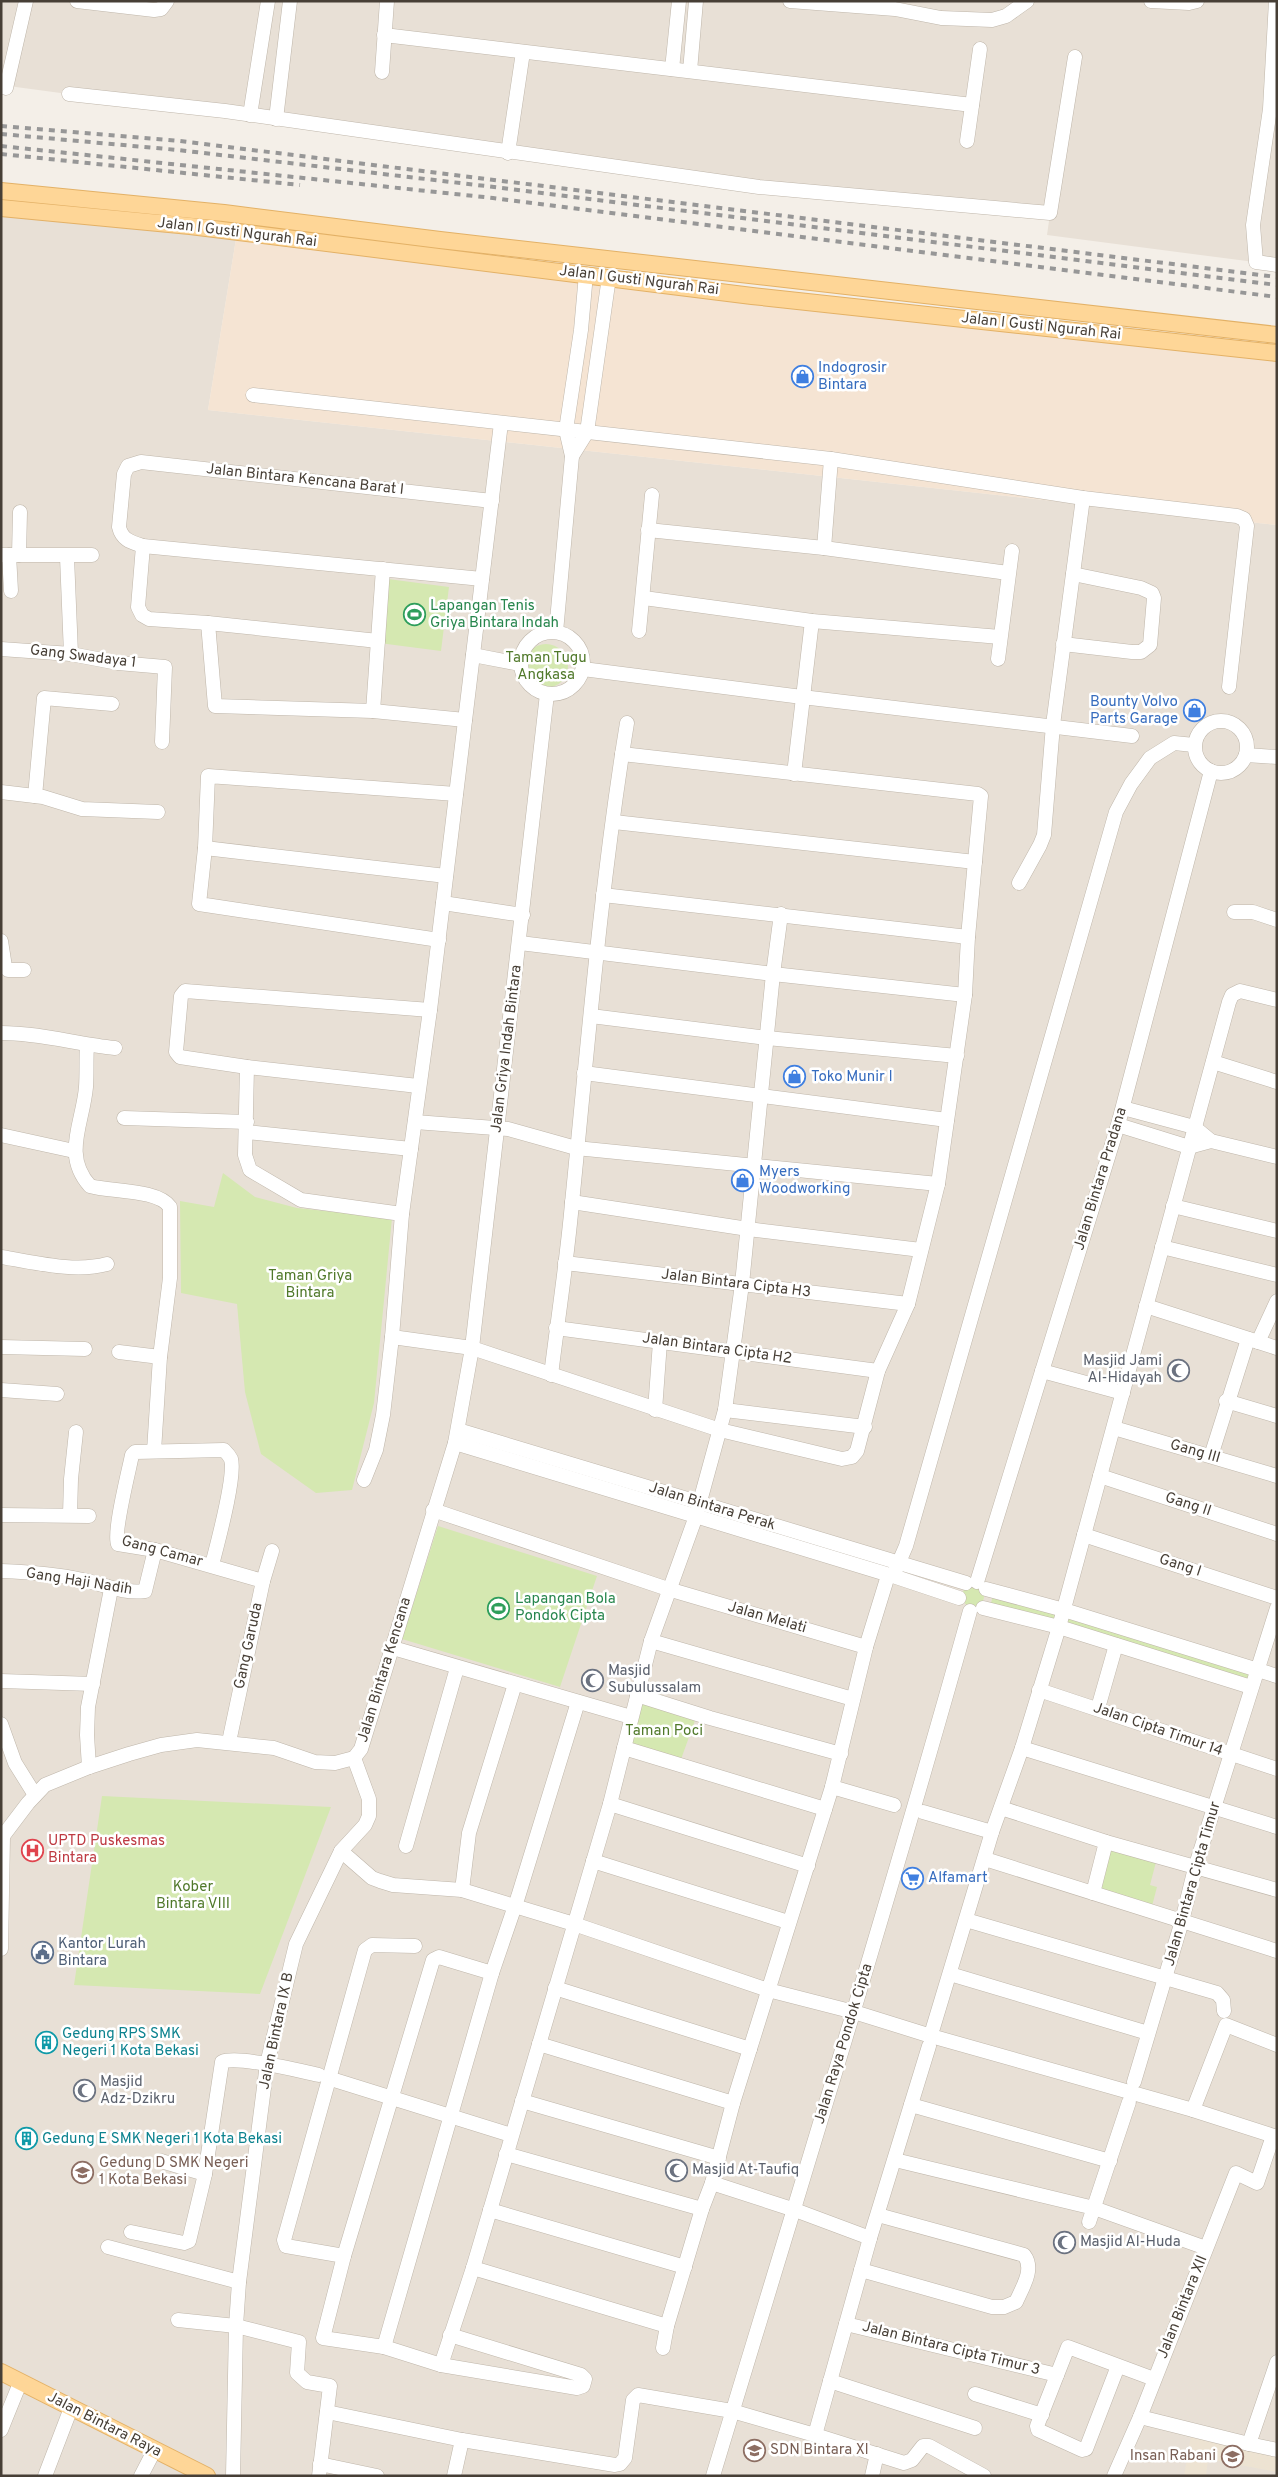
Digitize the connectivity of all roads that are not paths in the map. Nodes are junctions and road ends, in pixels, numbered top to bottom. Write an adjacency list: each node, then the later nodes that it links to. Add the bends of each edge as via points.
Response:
1 (26, 1): 22 (street)
2 (77, 1): 3 (street, via 154,10 161,9)
3 (167, 1)
4 (268, 1): 26 (street)
5 (290, 1): 27 (street)
6 (386, 1): 15 (street)
7 (679, 1): 19 (street)
8 (696, 1): 20 (street)
9 (790, 1): 14 (street)
10 (1027, 1): 14 (street, via 1006,16 992,20 941,18)
11 (1151, 1): 12 (street)
12 (1197, 1)
13 (1276, 1): 25 (street)
14 (859, 4)
15 (384, 35): 17 (street); 21 (street)
16 (980, 49): 24 (street)
17 (523, 52): 19 (street); 29 (street)
18 (1075, 57): 29 (street, via 1050,214 759,187)
19 (672, 69): 20 (street)
20 (690, 71): 24 (street)
21 (382, 72)
22 (6, 88)
23 (68, 94): 26 (street)
24 (972, 105): 28 (street)
25 (1273, 110): 33 (street, via 1253,225 1256,262)
26 (250, 115): 27 (street)
27 (276, 119): 29 (street)
28 (968, 140)
29 (508, 152)
30 (1, 192): 32 (main road, Jalan I Gusti Ngurah Rai, via 224,213)
31 (1, 208): 32 (main road, Jalan I Gusti Ngurah Rai)
32 (439, 248): 34 (main road, Jalan I Gusti Ngurah Rai); 35 (main road, Jalan I Gusti Ngurah Rai)
33 (1277, 266)
34 (586, 274): 36 (main road, Jalan I Gusti Ngurah Rai); 39 (street)
35 (755, 276): 37 (main road); 38 (main road, Jalan I Gusti Ngurah Rai)
36 (609, 277): 37 (main road, Jalan I Gusti Ngurah Rai); 40 (street)
37 (752, 296): 42 (main road, Jalan I Gusti Ngurah Rai)
38 (1209, 327): 41 (main road, Jalan I Gusti Ngurah Rai); 42 (main road)
39 (581, 330): 40 (street); 46 (street)
40 (602, 332): 47 (street)
41 (1277, 335)
42 (1209, 345): 43 (main road, Jalan I Gusti Ngurah Rai)
43 (1277, 353)
44 (253, 395): 45 (street)
45 (501, 423): 46 (street); 52 (street)
46 (566, 430): 47 (street); 48 (street)
47 (586, 432): 48 (street); 49 (street)
48 (572, 456): 70 (street)
49 (831, 459): 51 (street); 56 (street)
50 (652, 495): 54 (street)
51 (1083, 498): 63 (street); 80 (street, via 1244,519 1247,526)
52 (492, 501): 55 (street, Jalan Bintara Kencana Barat I, via 141,462 128,466 124,474 119,527 125,539); 64 (street)
53 (20, 512): 58 (street)
54 (648, 530): 56 (street); 66 (street)
55 (143, 546): 61 (street); 68 (street, via 138,602 142,615 156,621)
56 (824, 548): 62 (street)
57 (1012, 551): 62 (street)
58 (10, 555): 60 (street); 65 (street)
59 (92, 555): 60 (street)
60 (67, 556): 75 (street)
61 (383, 569): 64 (street); 72 (street)
62 (1008, 573): 71 (street)
63 (1073, 574): 73 (street); 73 (street, via 1152,593 1150,645 1141,652 1132,652)
64 (482, 579): 76 (street)
65 (11, 591)
66 (644, 598): 67 (street); 69 (street)
67 (812, 621): 71 (street); 82 (street)
68 (208, 623): 72 (street); 84 (street, via 215,706)
69 (639, 630)
70 (556, 632): 78 (street, via 540,634 527,643); 79 (street, via 574,641 582,654)
71 (1000, 637): 77 (street)
72 (378, 641): 84 (street)
73 (1063, 644): 87 (street)
74 (1, 649): 75 (street, Gang Swadaya 1)
75 (71, 654): 89 (street, Gang Swadaya 1, via 118,664 165,667)
76 (473, 654): 78 (street); 85 (street)
77 (998, 659)
78 (520, 664): 81 (street, via 528,684)
79 (583, 669): 81 (street, via 574,686 566,692); 82 (street)
80 (1229, 687)
81 (547, 694): 109 (street, Jalan Griya Indah Bintara)
82 (802, 697): 87 (street); 95 (street)
83 (112, 704): 98 (street, via 50,697 43,699)
84 (373, 711): 85 (street)
85 (465, 720): 97 (street)
86 (626, 723): 91 (street)
87 (1053, 725): 88 (street); 104 (street, via 1044,835)
88 (1132, 736)
89 (162, 742)
90 (1194, 745): 92 (street, via 1201,730 1216,721 1224,721 1243,733); 94 (street, via 1199,761); 208 (street, via 1174,743 1150,758 1116,812 906,1546)
91 (622, 754): 95 (street); 100 (street)
92 (1246, 755): 93 (street); 94 (street, via 1232,771)
93 (1277, 757)
94 (1211, 771): 133 (street, Jalan Bintara Pradana)
95 (794, 774): 102 (street, via 978,794 982,800)
96 (1, 792): 98 (street)
97 (456, 794): 101 (street, via 208,776); 103 (street)
98 (35, 796): 99 (street, via 82,809)
99 (158, 812)
100 (614, 822): 102 (street); 105 (street)
101 (205, 848): 103 (street); 112 (street, via 199,904)
102 (974, 862): 111 (street)
103 (446, 876): 106 (street)
104 (1019, 883)
105 (603, 895): 108 (street); 115 (street)
106 (443, 904): 109 (street); 112 (street)
107 (1234, 912): 110 (street, via 1253,912)
108 (781, 914): 111 (street); 117 (street)
109 (523, 915): 114 (street, Jalan Griya Indah Bintara)
110 (1277, 920)
111 (968, 937): 118 (street)
112 (439, 940): 120 (street)
113 (1, 941): 116 (street, via 5,967)
114 (520, 943): 115 (street); 140 (street, Jalan Griya Indah Bintara)
115 (598, 952): 117 (street); 121 (street)
116 (24, 970)
117 (773, 974): 118 (street); 123 (street)
118 (965, 995): 126 (street)
119 (1277, 1000): 127 (street, via 1247,991 1232,995)
120 (430, 1010): 128 (street, via 182,993 176,1052 180,1057); 131 (street)
121 (591, 1016): 123 (street); 129 (street)
122 (1, 1033): 124 (street, via 30,1033)
123 (766, 1038): 126 (street); 132 (street)
124 (87, 1045): 125 (street); 146 (street, via 86,1086)
125 (115, 1048)
126 (957, 1056): 135 (street)
127 (1213, 1062): 130 (street); 139 (street)
128 (247, 1067): 131 (street); 138 (street)
129 (584, 1073): 132 (street); 144 (street)
130 (1277, 1082)
131 (418, 1086): 136 (street)
132 (761, 1098): 135 (street); 148 (street)
133 (1123, 1108): 137 (street, Jalan Bintara Pradana); 139 (street)
134 (124, 1118): 138 (street)
135 (947, 1120): 149 (street)
136 (415, 1122): 140 (street); 145 (street)
137 (1118, 1126): 143 (street); 177 (street, Jalan Bintara Pradana)
138 (247, 1127): 145 (street); 152 (street, via 245,1155 250,1170 290,1196 313,1203)
139 (1194, 1127): 142 (street); 143 (street)
140 (497, 1128): 144 (street); 171 (street, Jalan Griya Indah Bintara)
141 (1, 1135): 146 (street)
142 (1211, 1141): 143 (street); 147 (street)
143 (1189, 1147): 151 (street)
144 (576, 1148): 148 (street); 150 (street)
145 (411, 1149): 152 (street)
146 (74, 1151): 175 (street, via 78,1170 90,1186 138,1193 166,1202 170,1207 170,1278)
147 (1277, 1157)
148 (754, 1166): 149 (street); 153 (street)
149 (938, 1184): 156 (street)
150 (572, 1202): 153 (street); 158 (street)
151 (1173, 1206): 154 (street); 155 (street)
152 (402, 1214): 166 (street)
153 (748, 1229): 156 (street); 161 (street)
154 (1277, 1231)
155 (1162, 1247): 160 (street); 163 (street)
156 (922, 1250): 162 (street)
157 (1, 1257): 159 (street, via 57,1266)
158 (565, 1263): 161 (street, Jalan Bintara Cipta H3); 165 (street)
159 (107, 1264)
160 (1277, 1275)
161 (742, 1284): 162 (street, Jalan Bintara Cipta H3); 174 (street)
162 (908, 1304): 176 (street)
163 (1146, 1306): 167 (street); 181 (street)
164 (1276, 1306): 167 (street)
165 (556, 1328): 168 (street, Jalan Bintara Cipta H2); 178 (street)
166 (392, 1337): 171 (street); 196 (street, via 380,1433)
167 (1253, 1340): 172 (street); 182 (street)
168 (660, 1342): 174 (street, Jalan Bintara Cipta H2); 184 (street)
169 (1, 1347): 170 (street)
170 (85, 1348)
171 (472, 1348): 178 (street); 183 (street, Jalan Griya Indah Bintara)
172 (1277, 1348)
173 (119, 1352): 175 (street)
174 (732, 1352): 176 (street, Jalan Bintara Cipta H2); 185 (street)
175 (160, 1357): 192 (street)
176 (878, 1371): 187 (street)
177 (1042, 1371): 181 (street); 210 (street, Jalan Bintara Pradana)
178 (550, 1375): 184 (street)
179 (1, 1390): 180 (street)
180 (57, 1394)
181 (1123, 1394): 188 (street)
182 (1226, 1401): 186 (street); 193 (street)
183 (462, 1403): 191 (street, Jalan Bintara Kencana)
184 (655, 1410): 189 (street)
185 (725, 1410): 187 (street); 189 (street)
186 (1277, 1416)
187 (865, 1428): 189 (street, via 855,1455 848,1459)
188 (1114, 1428): 193 (street, Gang III); 194 (street)
189 (720, 1430): 198 (street)
190 (76, 1432): 200 (street)
191 (456, 1436): 197 (street, Jalan Bintara Kencana); 198 (street, Jalan Bintara Perak)
192 (154, 1451): 204 (street, Gang Camar, via 132,1455 116,1539 118,1544); 206 (street, via 224,1450 232,1461 229,1491)
193 (1211, 1456): 195 (street, Gang III)
194 (1100, 1476): 202 (street, Gang II); 203 (street)
195 (1277, 1476)
196 (364, 1480)
197 (434, 1510): 212 (street, Jalan Melati); 222 (street, Jalan Bintara Kencana)
198 (698, 1510): 208 (street, Jalan Bintara Perak); 212 (street)
199 (1, 1515): 200 (street)
200 (70, 1515): 201 (street)
201 (89, 1516)
202 (1277, 1534)
203 (1084, 1535): 214 (street, Gang I); 217 (street)
204 (155, 1550): 206 (street, Gang Camar); 211 (street, Gang Haji Nadih, via 145,1591)
205 (272, 1551): 209 (street, Gang Garuda)
206 (212, 1565): 209 (street, Gang Camar)
207 (1, 1571): 211 (street, Gang Haji Nadih, via 85,1580)
208 (892, 1574): 210 (street, Jalan Bintara Perak); 213 (street, Jalan Bintara Perak); 221 (street)
209 (263, 1581): 237 (street, Gang Garuda)
210 (976, 1585): 213 (street, via 960,1590); 216 (street, via 988,1598); 217 (street, Jalan Bintara Perak)
211 (111, 1589): 227 (street)
212 (668, 1589): 219 (street); 221 (street, Jalan Melati)
213 (958, 1598): 216 (street, via 960,1604)
214 (1277, 1598)
215 (1277, 1608): 224 (street, Jalan Bintara Cipta Timur)
216 (976, 1609): 218 (street); 282 (street, Jalan Raya Pondok Cipta)
217 (1064, 1610): 218 (street); 224 (street, Jalan Bintara Perak)
218 (1059, 1628): 220 (street); 230 (street)
219 (651, 1641): 231 (street); 232 (street)
220 (1116, 1645): 229 (street); 234 (street)
221 (866, 1647): 232 (street)
222 (393, 1648): 223 (street); 242 (street, Jalan Bintara Kencana, via 361,1749)
223 (457, 1668): 228 (street); 259 (street)
224 (1257, 1671): 225 (street, Jalan Bintara Perak); 229 (street, Jalan Bintara Cipta Timur)
225 (1277, 1676)
226 (1, 1681): 227 (street)
227 (93, 1684): 245 (street, via 87,1722)
228 (515, 1684): 233 (street); 265 (street, via 469,1833)
229 (1251, 1687): 241 (street, Jalan Bintara Cipta Timur)
230 (1039, 1690): 234 (street, Jalan Cipta Timur 14); 239 (street)
231 (637, 1695): 235 (street); 240 (street)
232 (853, 1699): 240 (street)
233 (578, 1702): 235 (street); 268 (street)
234 (1098, 1708): 241 (street, Jalan Cipta Timur 14)
235 (632, 1717): 238 (street)
236 (1, 1724): 243 (street)
237 (229, 1742): 242 (street, Jalan Bintara Kencana, via 274,1748 315,1762 335,1763); 245 (street, Jalan Bintara Kencana, via 197,1740 161,1745)
238 (624, 1748): 249 (street); 253 (street)
239 (1022, 1748): 251 (street); 252 (street)
240 (841, 1754): 247 (street)
241 (1230, 1755): 246 (street, Jalan Cipta Timur 14); 251 (street, Jalan Bintara Cipta Timur)
242 (354, 1758): 260 (street, Jalan Bintara IX B, via 369,1798 369,1816 365,1826)
243 (15, 1764): 244 (street); 248 (street)
244 (1, 1767)
245 (89, 1767): 248 (street, Jalan Bintara Kencana, via 45,1785)
246 (1277, 1769)
247 (832, 1787): 250 (street); 253 (street)
248 (35, 1795): 257 (street, Jalan Bintara Kencana)
249 (610, 1804): 262 (street); 263 (street)
250 (894, 1805)
251 (1216, 1807): 255 (street); 264 (street, Jalan Bintara Cipta Timur)
252 (1001, 1808): 256 (street); 258 (street)
253 (824, 1809): 263 (street)
254 (923, 1812): 256 (street)
255 (1277, 1828)
256 (992, 1832): 261 (street)
257 (2, 1836): 274 (street)
258 (1106, 1842): 264 (street); 267 (street)
259 (406, 1846)
260 (341, 1850): 265 (street, via 372,1878 380,1881); 289 (street, Jalan Bintara IX B, via 296,1944)
261 (985, 1859): 267 (street); 269 (street)
262 (593, 1861): 271 (street); 272 (street)
263 (808, 1866): 271 (street)
264 (1195, 1868): 266 (street); 270 (street, Jalan Bintara Cipta Timur)
265 (462, 1890): 268 (street)
266 (1277, 1890)
267 (1093, 1893): 270 (street)
268 (514, 1905): 272 (street); 276 (street)
269 (966, 1920): 277 (street); 278 (street)
270 (1182, 1921): 275 (street); 278 (street, Jalan Bintara Cipta Timur)
271 (788, 1922): 280 (street)
272 (574, 1924): 279 (street); 280 (street)
273 (415, 1946): 290 (street, via 372,1945 364,1950)
274 (1, 1949)
275 (1277, 1952)
276 (492, 1973): 292 (street, via 440,1957 433,1960); 297 (street)
277 (950, 1974): 283 (street); 284 (street)
278 (1166, 1977): 281 (street, via 1217,1993 1223,2000); 284 (street, Jalan Bintara Cipta Timur)
279 (555, 1988): 285 (street); 288 (street)
280 (768, 1990): 282 (street); 288 (street)
281 (1224, 2011)
282 (854, 2012): 291 (street); 310 (street, Jalan Raya Pondok Cipta)
283 (934, 2028)
284 (1148, 2033): 291 (street, Jalan Bintara Cipta Timur)
285 (539, 2044): 293 (street); 294 (street)
286 (1277, 2045): 296 (street, via 1226,2025)
287 (928, 2046): 295 (street)
288 (750, 2049): 294 (street)
289 (267, 2064): 290 (street); 305 (street, via 228,2060 220,2064); 321 (street, Jalan Bintara IX B)
290 (324, 2076): 292 (street); 317 (street, via 284,2244)
291 (1132, 2092): 296 (street); 304 (street, Jalan Bintara Cipta Timur)
292 (393, 2098): 297 (street); 317 (street)
293 (522, 2101): 298 (street); 301 (street)
294 (733, 2103): 301 (street)
295 (911, 2105): 302 (street); 304 (street)
296 (1193, 2110): 299 (street)
297 (452, 2116): 298 (street); 327 (street)
298 (511, 2134): 300 (street)
299 (1275, 2137): 316 (street, via 1257,2183 1236,2173)
300 (506, 2154): 308 (street); 309 (street)
301 (719, 2158): 306 (street)
302 (895, 2160): 307 (street, Jalan Bintara XII); 311 (street)
303 (161, 2161): 305 (street)
304 (1110, 2162): 307 (street, Jalan Bintara Cipta Timur)
305 (205, 2174): 313 (street, via 187,2243)
306 (712, 2183): 308 (street); 310 (street)
307 (1094, 2208): 312 (street, Jalan Bintara Cipta Timur); 316 (street, Jalan Bintara XII)
308 (702, 2209): 318 (street)
309 (490, 2210): 318 (street); 319 (street)
310 (795, 2210): 314 (street); 341 (street, Jalan Raya Pondok Cipta)
311 (878, 2215): 314 (street); 320 (street, via 1024,2255 1029,2260 1029,2270 1016,2302 1004,2307 992,2307)
312 (1089, 2222)
313 (131, 2232)
314 (870, 2238): 320 (street)
315 (108, 2247): 321 (street)
316 (1206, 2248): 334 (street, Jalan Bintara XII)
317 (344, 2256): 327 (street, via 323,2338)
318 (685, 2267): 325 (street)
319 (473, 2268): 325 (street); 326 (street)
320 (861, 2270): 323 (street)
321 (239, 2282): 324 (street, Jalan Bintara IX B)
322 (178, 2320): 324 (street)
323 (846, 2324): 333 (street, Jalan Bintara Cipta Timur 3); 336 (street)
324 (236, 2326): 340 (street, via 299,2342 297,2373 307,2382 330,2386); 356 (street, Jalan Bintara IX B)
325 (667, 2326): 328 (street)
326 (450, 2335): 330 (street); 330 (street, via 581,2375 585,2379 583,2386 577,2388)
327 (384, 2347): 330 (street)
328 (663, 2348)
329 (1277, 2362): 335 (street)
330 (441, 2365)
331 (1118, 2366): 333 (street, via 1068,2347); 334 (street); 342 (street, via 1086,2449 1043,2434 1037,2426)
332 (1, 2372): 337 (main road, Jalan Bintara Raya)
333 (1057, 2375): 342 (street)
334 (1154, 2379): 343 (street, Jalan Bintara XII)
335 (1273, 2380): 348 (street)
336 (830, 2381): 344 (street); 346 (street)
337 (20, 2383): 339 (main road, Jalan Bintara Raya); 345 (street)
338 (975, 2394): 342 (street)
339 (71, 2408): 350 (main road, Jalan Bintara Raya); 353 (street)
340 (327, 2412): 347 (street); 352 (street)
341 (733, 2412): 346 (street); 347 (street, via 638,2396 633,2400 625,2458 618,2465); 359 (street, Jalan Raya Pondok Cipta)
342 (1042, 2414)
343 (1140, 2417): 348 (street); 362 (street, Jalan Bintara XII)
344 (975, 2428)
345 (1, 2430)
346 (815, 2435): 351 (street)
347 (462, 2440): 358 (street)
348 (1249, 2444): 349 (street)
349 (1277, 2450)
350 (154, 2451): 354 (street); 355 (main road, Jalan Bintara Raya)
351 (877, 2454): 360 (street); 361 (street, via 904,2463 912,2460 923,2446 929,2446)
352 (319, 2470): 357 (street)
353 (45, 2476)
354 (141, 2476)
355 (207, 2476)
356 (234, 2476)
357 (377, 2476)
358 (454, 2476)
359 (713, 2476)
360 (872, 2476)
361 (984, 2476)
362 (1114, 2476)

